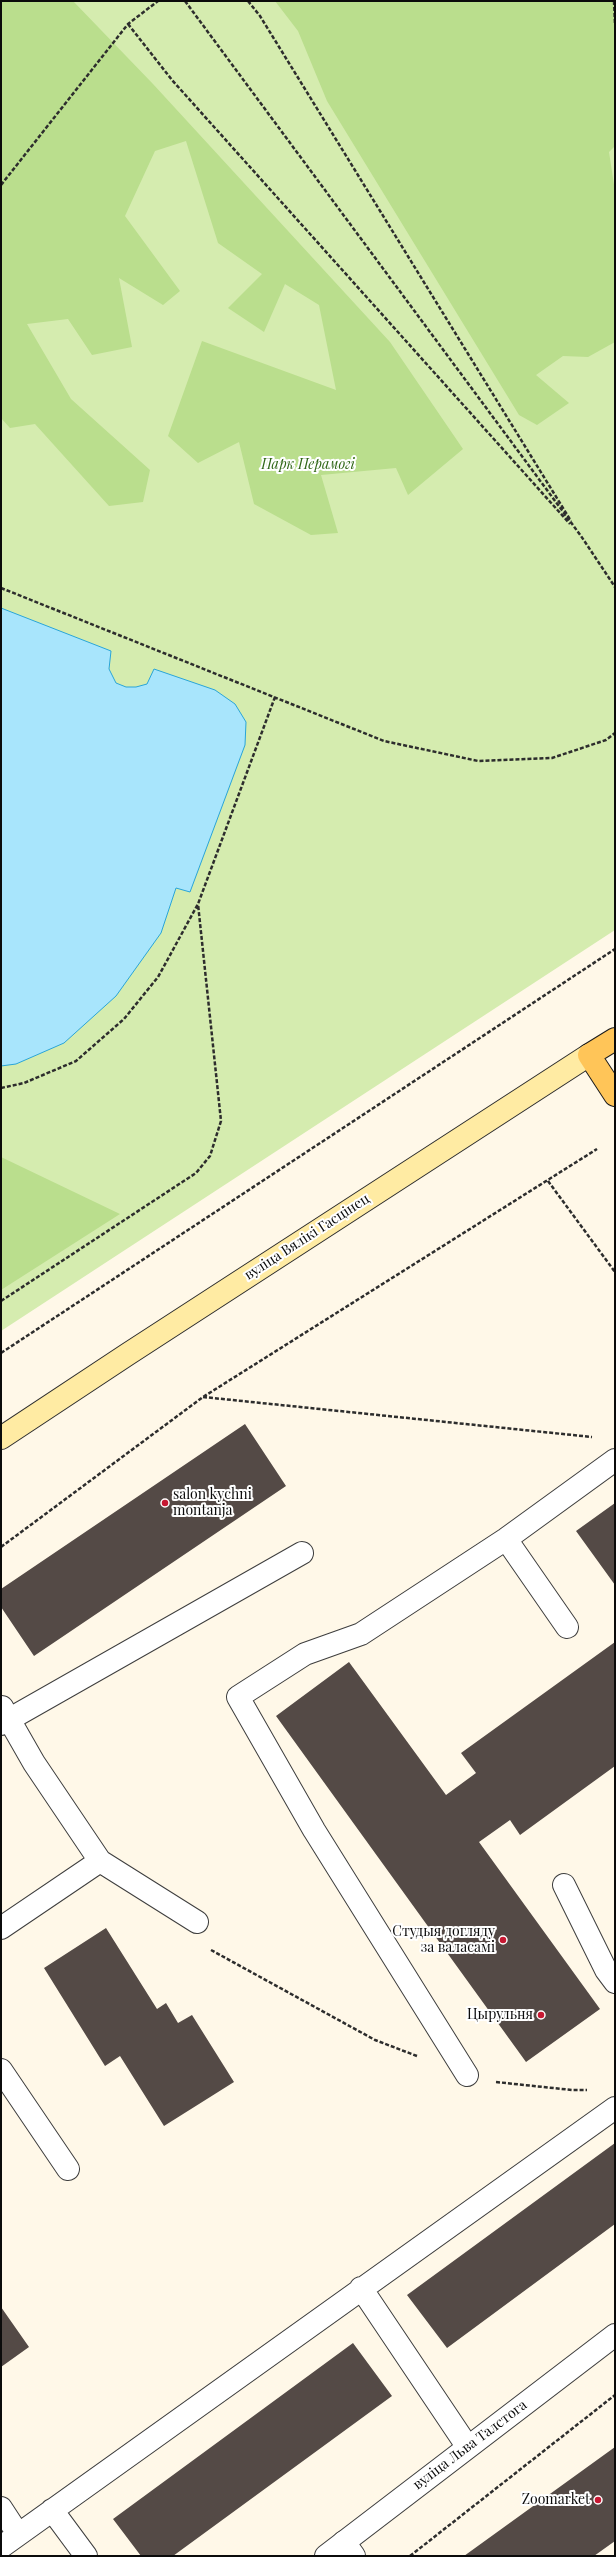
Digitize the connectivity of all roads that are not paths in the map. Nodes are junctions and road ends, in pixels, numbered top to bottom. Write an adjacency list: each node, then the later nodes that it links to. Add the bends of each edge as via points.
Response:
1 (615, 1038): 2 (main road, вуліца Вялікі Гасцінец)
2 (589, 1055): 3 (main road); 4 (main road, вуліца Вялікі Гасцінец)
3 (615, 1095)
4 (1, 1438)
5 (615, 1460): 6 (street)
6 (506, 1539): 8 (street); 16 (street, via 361,1634 305,1654 238,1697 314,1830)
7 (302, 1553): 9 (street)
8 (568, 1627)
9 (4, 1716): 10 (street)
10 (100, 1861): 12 (street); 13 (street)
11 (564, 1885): 14 (street)
12 (197, 1922)
13 (1, 1928)
14 (612, 1972)
15 (1, 2070): 18 (street)
16 (467, 2075)
17 (615, 2108): 19 (street)
18 (68, 2169)
19 (361, 2288): 21 (street); 23 (street)
20 (615, 2335): 21 (street, вуліца Льва Талстога)
21 (467, 2446): 26 (street, вуліца Льва Талстога)
22 (1, 2508): 24 (street)
23 (52, 2510): 24 (street); 27 (street)
24 (18, 2534): 25 (street)
25 (1, 2547)
26 (349, 2549): 28 (street, вуліца Льва Талстога)
27 (86, 2556)
28 (326, 2556)

